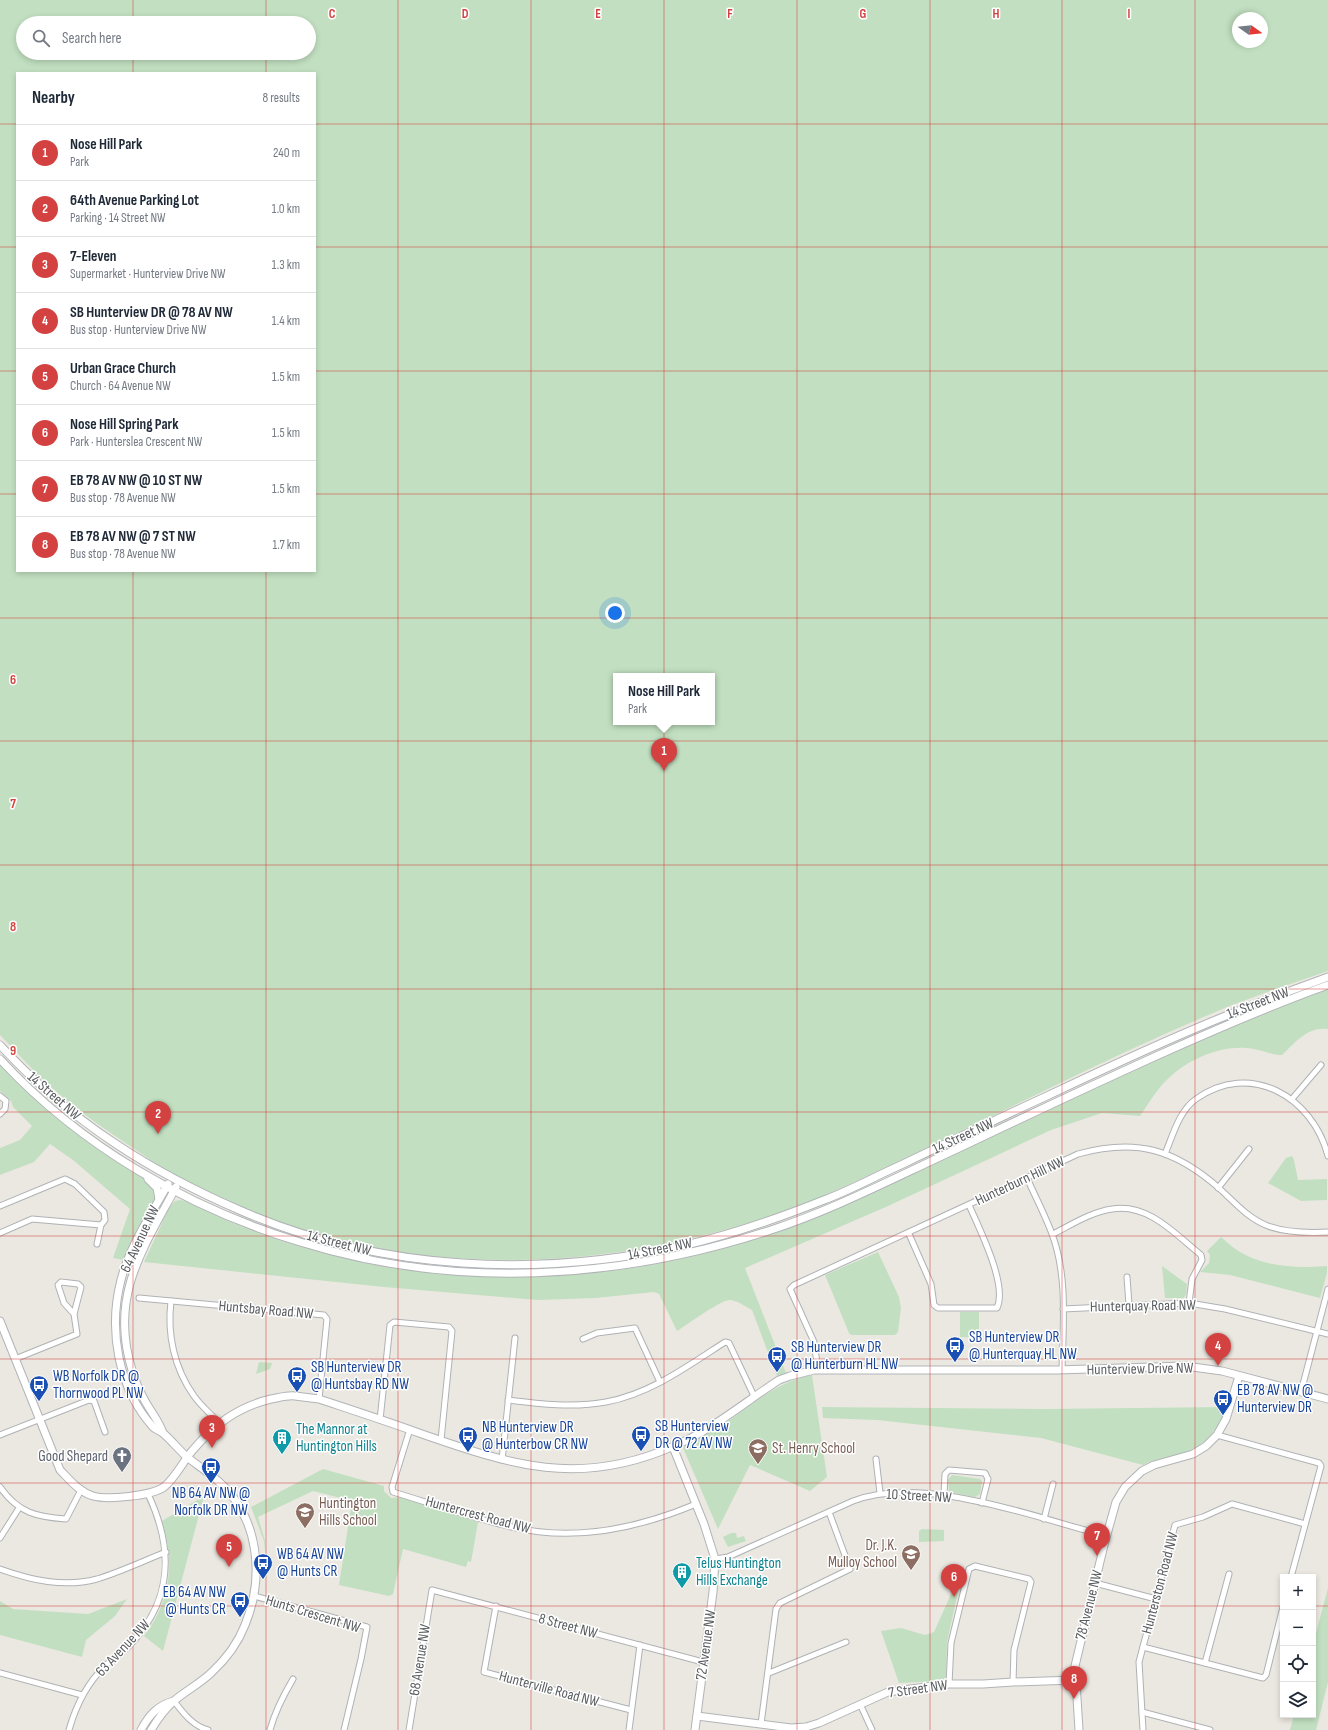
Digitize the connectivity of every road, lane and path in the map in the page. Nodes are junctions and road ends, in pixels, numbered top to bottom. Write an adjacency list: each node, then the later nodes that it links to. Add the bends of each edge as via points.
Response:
1 (1328, 977): 15 (main road, 14 Street NW, via 1233,1012 829,1198 765,1222 662,1250 542,1264 479,1264 408,1258 326,1241 282,1227)
2 (1328, 985): 19 (main road, 14 Street NW, via 1232,1022 836,1205 774,1229 666,1259 544,1273 506,1274 436,1270 327,1251 265,1232)
3 (0, 1045): 13 (main road, 14 Street NW, via 14,1061 73,1114 125,1151)
4 (0, 1059): 12 (main road, 14 Street NW, via 67,1121)
5 (1321, 1065): 7 (street)
6 (0, 1096): 8 (street, via 6,1101 6,1108)
7 (1292, 1099): 10 (street, via 1279,1091 1248,1083 1215,1088 1196,1099 1182,1115); 11 (street, via 1312,1121 1324,1141)
8 (0, 1114)
9 (1249, 1149): 17 (street)
10 (1165, 1154): 14 (street, Hunterburn Hill NW, via 1136,1147 1097,1149 1078,1154); 17 (street, Hunterburn Hill NW, via 1192,1168)
11 (1328, 1156)
12 (127, 1163): 16 (main road, 14 Street NW); 20 (main road, via 151,1181 157,1188)
13 (171, 1178): 15 (main road, 14 Street NW); 16 (main road, 64 Avenue NW)
14 (1027, 1178): 21 (street, Hunterburn Hill NW); 28 (street)
15 (178, 1182): 18 (main road, 64 Avenue NW)
16 (167, 1187): 18 (main road, 14 Street NW); 20 (main road, 64 Avenue NW)
17 (1218, 1188): 25 (street, Hunterburn Hill NW, via 1242,1210 1268,1226 1301,1232)
18 (174, 1191): 19 (main road, 14 Street NW); 23 (main road, 64 Avenue NW)
19 (186, 1197): 23 (main road, via 173,1199)
20 (159, 1199): 58 (main road, 64 Avenue NW, via 136,1241 125,1268 118,1296 116,1331 121,1365 132,1394 155,1429)
21 (969, 1205): 27 (street, Hunterburn Hill NW); 27 (street, via 995,1267 999,1286 997,1308 938,1308 934,1305 931,1284)
22 (0, 1206): 24 (street, via 65,1179 75,1184 104,1212 105,1220)
23 (161, 1214): 58 (main road, 64 Avenue NW, via 134,1269 128,1288 125,1323 132,1370 145,1401)
24 (101, 1225): 26 (street, via 32,1219); 29 (street)
25 (1328, 1232)
26 (0, 1233)
27 (909, 1234): 44 (street, Hunterburn Hill NW, via 824,1271 790,1289 814,1342)
28 (1052, 1234): 34 (street, via 1111,1209 1138,1210 1148,1214 1201,1255 1202,1260 1192,1279); 36 (street, via 1059,1261)
29 (97, 1244)
30 (1127, 1276): 35 (street)
31 (1328, 1289): 39 (street)
32 (139, 1298): 33 (street, Huntsbay Road NW)
33 (171, 1301): 51 (street, Huntsbay Road NW, via 324,1315 327,1319); 55 (street, via 173,1353 182,1377 194,1396)
34 (1189, 1302): 35 (street, Hunterquay Road NW); 39 (street, Hunterquay Road NW)
35 (1129, 1305): 36 (street, Hunterquay Road NW)
36 (1063, 1309): 45 (street)
37 (74, 1314): 37 (street, via 81,1287 78,1284 61,1282 58,1285 64,1303); 43 (street, via 76,1334)
38 (0, 1321): 43 (main road)
39 (1317, 1331): 40 (street, Hunterquay Road NW); 48 (street)
40 (1328, 1334)
41 (516, 1338): 52 (street)
42 (583, 1339): 47 (street, via 597,1333 635,1328)
43 (14, 1359): 53 (main road)
44 (818, 1370): 45 (main road, Hunterview Drive NW); 49 (main road, Hunterview Drive NW, via 779,1380)
45 (1062, 1370): 46 (main road, Hunterview Drive NW, via 1185,1366)
46 (1239, 1376): 48 (main road, Hunterview Drive NW); 60 (main road, 78 Avenue NW, via 1226,1419)
47 (660, 1382): 49 (street, via 725,1342 729,1343); 52 (street, via 632,1395 606,1402 559,1405)
48 (1301, 1392): 50 (main road, Hunterview Drive NW)
49 (754, 1396): 62 (main road, Hunterview Drive NW)
50 (1328, 1399)
51 (319, 1400): 54 (main road, Hunterview Drive NW); 55 (main road, Hunterview Drive NW, via 293,1396 262,1401 240,1409)
52 (508, 1400): 65 (street)
53 (39, 1419): 57 (street, via 89,1400 94,1401); 59 (street); 68 (main road, via 60,1470)
54 (380, 1420): 56 (main road, Hunterview Drive NW); 61 (street, via 390,1325 394,1322 449,1327 452,1331)
55 (219, 1423): 63 (main road, Hunterview Drive NW)
56 (410, 1429): 61 (main road, Hunterview Drive NW); 73 (street, Huntercrest Road NW, via 392,1487 393,1492 513,1528 552,1533 595,1532 634,1526)
57 (105, 1432)
58 (163, 1433): 63 (main road, 64 Avenue NW)
59 (0, 1435)
60 (1217, 1435): 77 (street, via 1319,1463 1321,1466); 78 (main road, 78 Avenue NW, via 1193,1454 1154,1465 1132,1480 1116,1502)
61 (441, 1440): 65 (main road, Hunterview Drive NW)
62 (673, 1447): 65 (main road, Hunterview Drive NW, via 639,1459 598,1468 553,1469); 73 (main road, 72 Avenue NW)
63 (187, 1457): 70 (main road, Hunterview Drive NW, via 172,1481); 87 (main road, 64 Avenue NW, via 228,1491 247,1521 254,1541 256,1561 257,1579)
64 (876, 1459): 69 (street)
65 (502, 1460)
66 (1053, 1484): 76 (street)
67 (0, 1487): 74 (street)
68 (80, 1490): 70 (main road, via 93,1496); 74 (street, via 66,1519 31,1514)
69 (880, 1493): 71 (street, 10 Street NW); 75 (street, 10 Street NW, via 858,1499)
70 (148, 1494): 80 (street, 63 Avenue NW)
71 (944, 1495): 72 (street, 10 Street NW); 72 (street, via 945,1474 949,1470 985,1473 988,1479)
72 (982, 1503): 76 (street, 10 Street NW)
73 (696, 1504): 81 (main road, 72 Avenue NW)
74 (19, 1508): 79 (street)
75 (829, 1512): 81 (street, 10 Street NW, via 728,1557); 97 (street, via 850,1569 780,1602 776,1609)
76 (1044, 1519): 78 (street, 10 Street NW)
77 (1305, 1524): 84 (street); 88 (street, Hunterston Road NW, via 1232,1504 1203,1517 1175,1525)
78 (1107, 1536): 85 (main road, 78 Avenue NW)
79 (0, 1538)
80 (166, 1552): 82 (street, via 96,1579 70,1582 43,1582); 102 (street, 63 Avenue NW, via 167,1564 162,1591 152,1618 133,1642 106,1666)
81 (715, 1559): 94 (main road, 72 Avenue NW)
82 (0, 1569)
83 (1229, 1574): 95 (street)
84 (1292, 1574)
85 (1095, 1583): 88 (street); 99 (main road, 78 Avenue NW, via 1077,1651)
86 (432, 1590): 89 (street, 8 Street NW); 115 (street, 68 Avenue NW)
87 (254, 1596): 103 (main road, 64 Avenue NW, via 244,1627 232,1648 211,1673); 114 (street, Hunts Crescent NW, via 367,1627)
88 (1156, 1599): 93 (street, Hunterston Road NW)
89 (496, 1606): 92 (street, 8 Street NW); 105 (street, Hunterville Road NW, via 484,1672)
90 (1282, 1610): 95 (street, via 1264,1677)
91 (846, 1642): 97 (street)
92 (640, 1646): 94 (street, 8 Street NW); 105 (street)
93 (1143, 1647): 95 (street); 106 (street, Hunterston Road NW, via 1140,1662)
94 (703, 1662): 107 (main road, 72 Avenue NW)
95 (1205, 1663)
96 (0, 1673): 102 (street)
97 (769, 1673): 108 (street)
98 (293, 1679): 113 (street, via 280,1700)
99 (1075, 1680): 100 (main road, 7 Street NW); 119 (main road, 78 Avenue NW)
100 (1013, 1682): 101 (main road, 7 Street NW); 101 (street, via 1014,1650 1031,1582 975,1566 969,1569 951,1643)
101 (949, 1684): 104 (main road, 7 Street NW, via 888,1692)
102 (82, 1695): 109 (street, 63 Avenue NW)
103 (174, 1701): 110 (main road, 64 Avenue NW, via 163,1704 156,1710); 111 (main road, 64 Avenue NW); 112 (street, via 198,1726)
104 (860, 1704): 108 (main road, 7 Street NW, via 806,1727); 118 (street)
105 (632, 1710): 116 (street)
106 (1142, 1712): 120 (street, Hunterston Road NW); 121 (street)
107 (697, 1716): 108 (main road, 7 Street NW); 117 (main road, 72 Avenue NW)
108 (761, 1724)
109 (69, 1730)
110 (141, 1730)
111 (151, 1730)
112 (208, 1730)
113 (270, 1730)
114 (344, 1730)
115 (409, 1730)
116 (629, 1730)
117 (695, 1730)
118 (872, 1730)
119 (1079, 1730)
120 (1143, 1730)
121 (1210, 1730)

